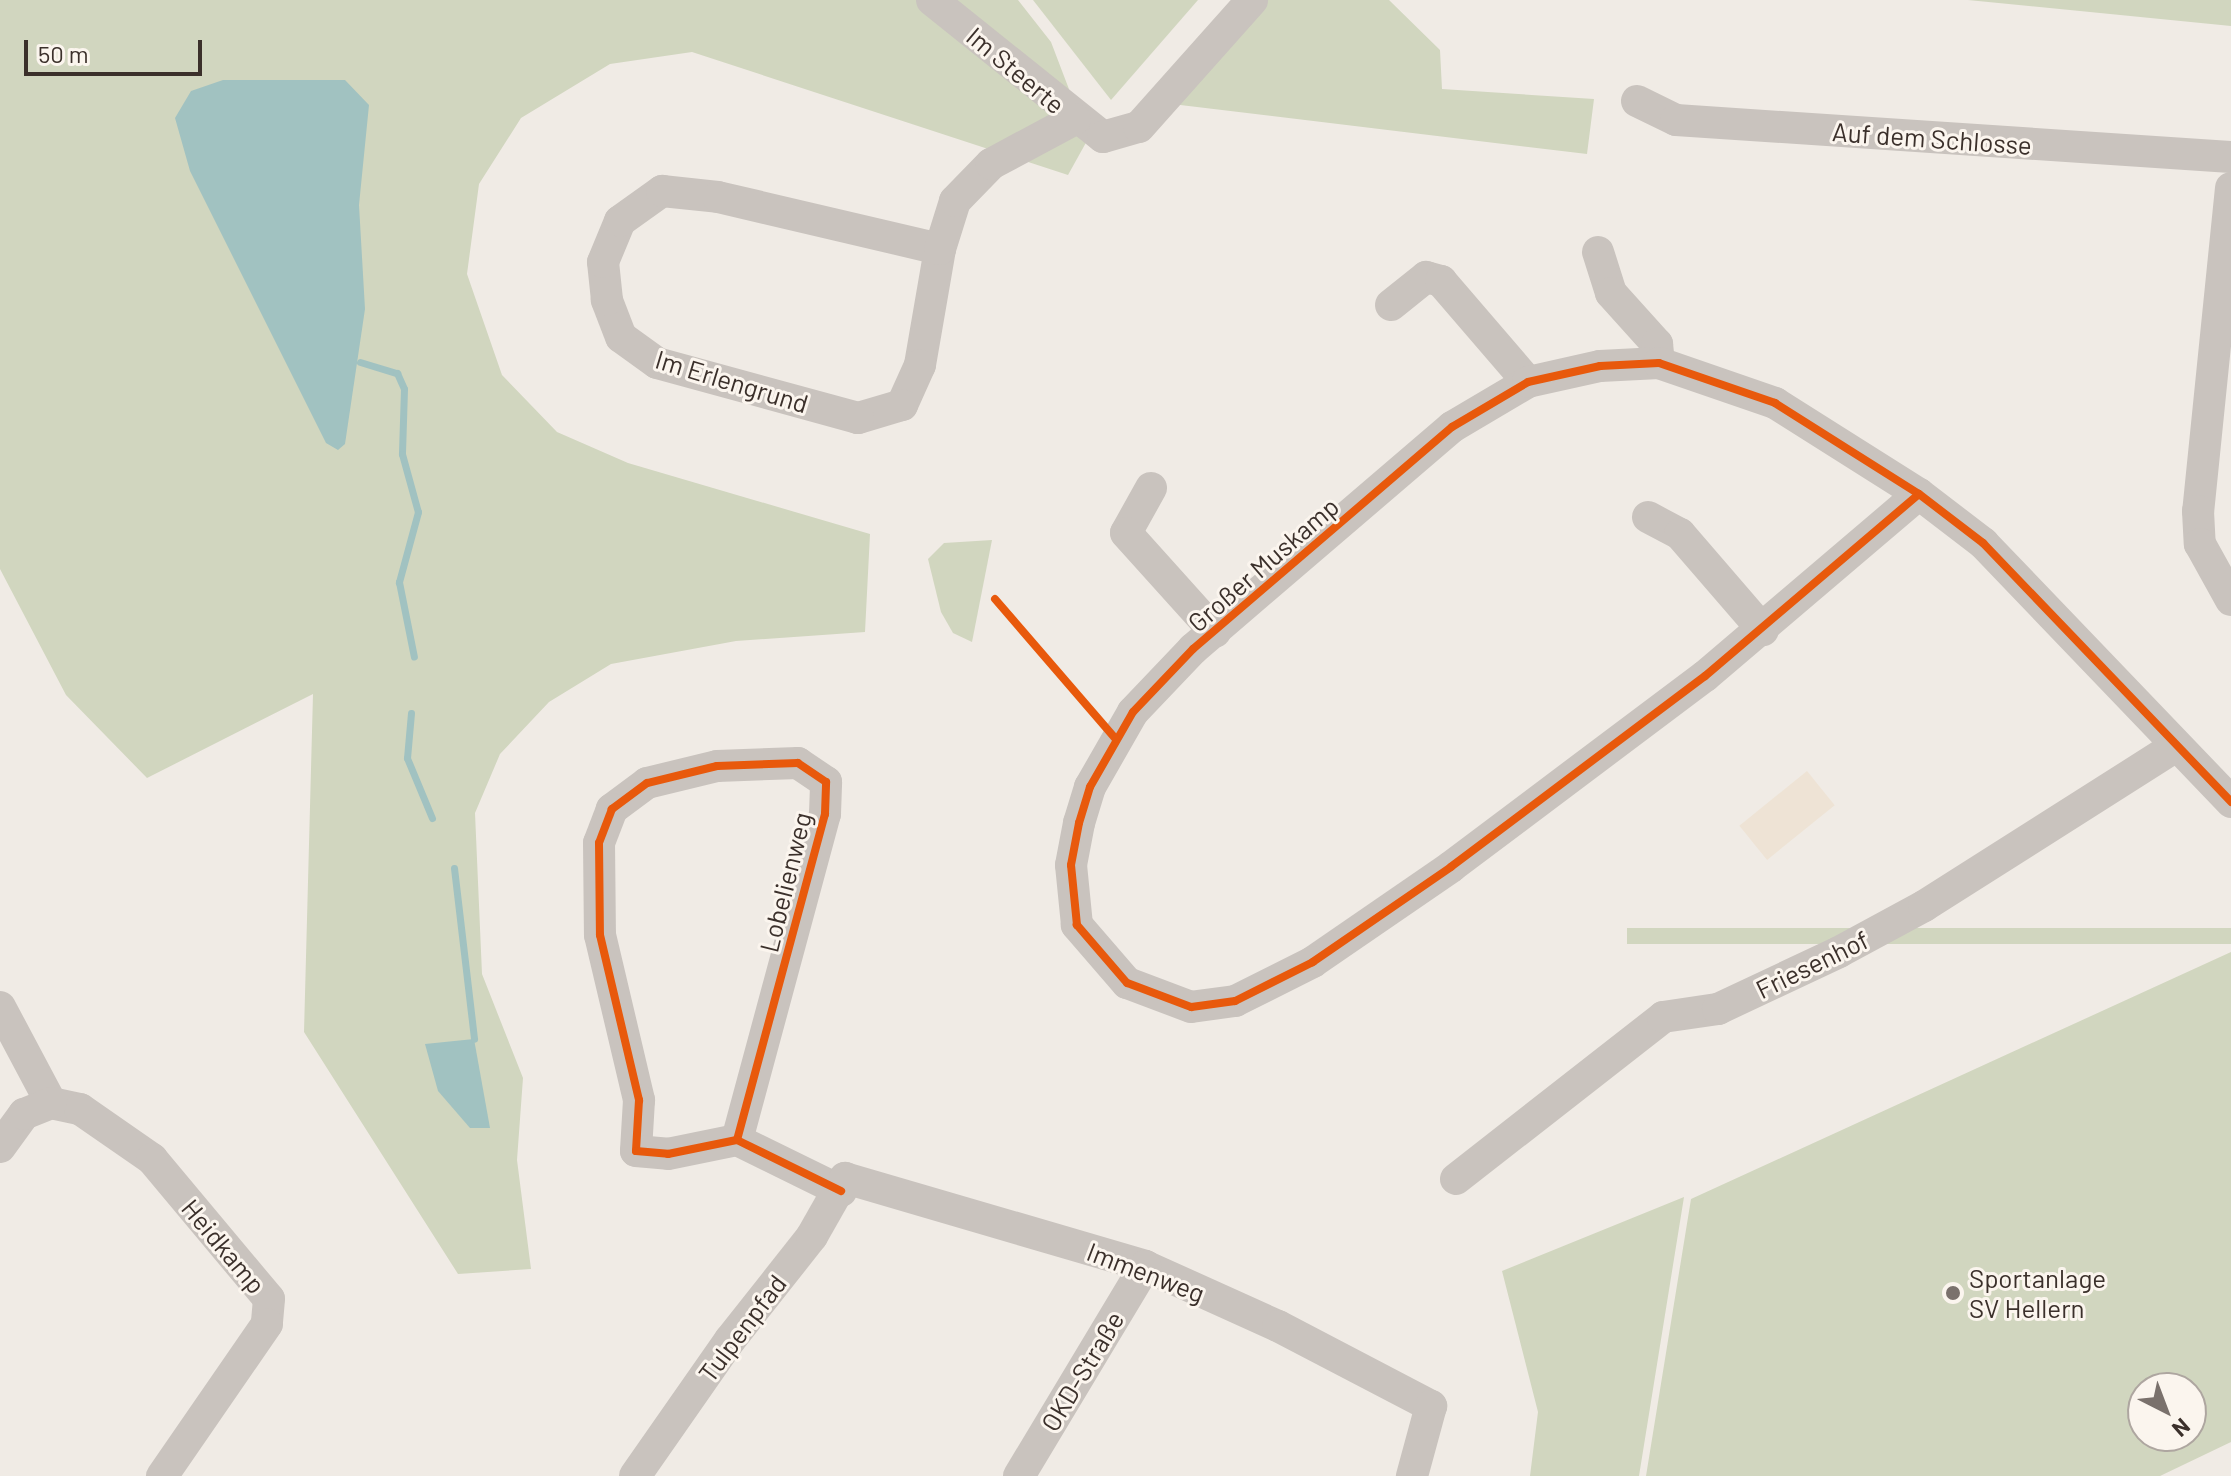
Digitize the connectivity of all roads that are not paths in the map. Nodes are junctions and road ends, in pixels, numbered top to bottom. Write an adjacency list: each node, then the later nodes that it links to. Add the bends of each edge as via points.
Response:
1 (932, 0): 4 (street, Im Steerte)
2 (1252, 0): 4 (street, Im Steerte, via 1139,127 1103,137)
3 (1637, 101): 5 (street, Auf dem Schlosse, via 1676,120)
4 (1075, 119): 7 (street, Im Erlengrund, via 991,164 955,201)
5 (2231, 157)
6 (2231, 188): 15 (street, via 2198,511 2200,544)
7 (940, 249): 7 (street, Im Erlengrund, via 920,365 902,405 858,418 657,363 621,337 607,300 603,262 620,221 662,191 718,197)
8 (1598, 252): 10 (street, via 1611,293 1657,344)
9 (1391, 305): 11 (street, via 1426,277 1441,281)
10 (1659, 363): 11 (street, Großer Muskamp, via 1600,366); 13 (street, Großer Muskamp, via 1775,403)
11 (1528, 382): 17 (street, Großer Muskamp, via 1452,427)
12 (1151, 488): 17 (street, Großer Muskamp, via 1126,533)
13 (1919, 494): 16 (street, Großer Muskamp); 18 (street, Großer Muskamp, via 1983,543)
14 (1648, 517): 16 (street, via 1680,534)
15 (2231, 600)
16 (1763, 630): 17 (street, Großer Muskamp, via 1451,867 1313,962 1235,1001 1191,1007 1127,983 1096,952 1077,925 1071,865 1090,787 1115,738 1133,712)
17 (1215, 632)
18 (2175, 747): 19 (street, Großer Muskamp); 24 (street, Friesenhof, via 1943,895 1863,939 1718,1009 1663,1017)
19 (2231, 802)
20 (0, 1007): 21 (street)
21 (51, 1103): 23 (street, via 24,1114); 27 (street, Heidkamp, via 80,1109 152,1159 269,1299 267,1324)
22 (737, 1140): 22 (street, Lobelienweg, via 668,1154 636,1151 639,1100 600,935 599,843 612,809 647,783 717,766 798,763 826,782 825,814); 25 (street)
23 (0, 1147)
24 (1456, 1179)
25 (843, 1184): 26 (street, Immenweg); 28 (street, Tulpenpfad)
26 (1145, 1266): 29 (street, OKD-Straße); 30 (street, Immenweg, via 1278,1326 1431,1406)
27 (162, 1476)
28 (635, 1476)
29 (1019, 1476)
30 (1412, 1476)

